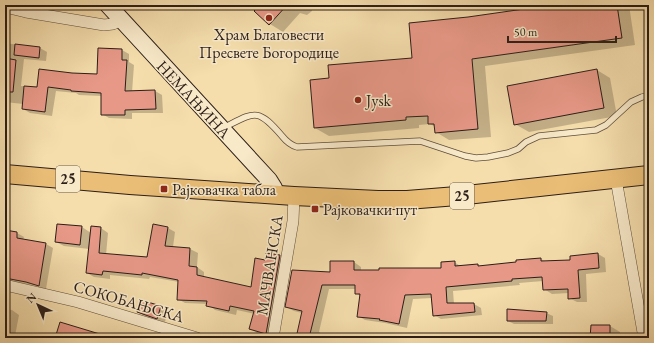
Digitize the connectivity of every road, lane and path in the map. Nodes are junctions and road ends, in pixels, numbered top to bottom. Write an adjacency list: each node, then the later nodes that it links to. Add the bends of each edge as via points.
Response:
1 (108, 5): 3 (street, НЕМАЊИНА)
2 (5, 7): 3 (street, via 104,25)
3 (121, 20): 5 (street, НЕМАЊИНА)
4 (649, 95): 5 (lane, via 631,102 606,125 596,130 539,136 508,153 476,158 420,141 297,147 288,143 265,118 255,115)
5 (221, 129): 9 (street, НЕМАЊИНА, via 269,180)
6 (5, 174): 9 (main road, 25)
7 (649, 176): 8 (main road, 25)
8 (616, 179): 10 (main road, 25, via 420,199 372,200); 14 (street)
9 (275, 195): 10 (main road, 25)
10 (294, 196): 13 (street, МАЧВАНСКА)
11 (5, 285): 12 (street, СОКОБАЊСКА, via 78,302)
12 (197, 338)
13 (273, 338)
14 (644, 338)

